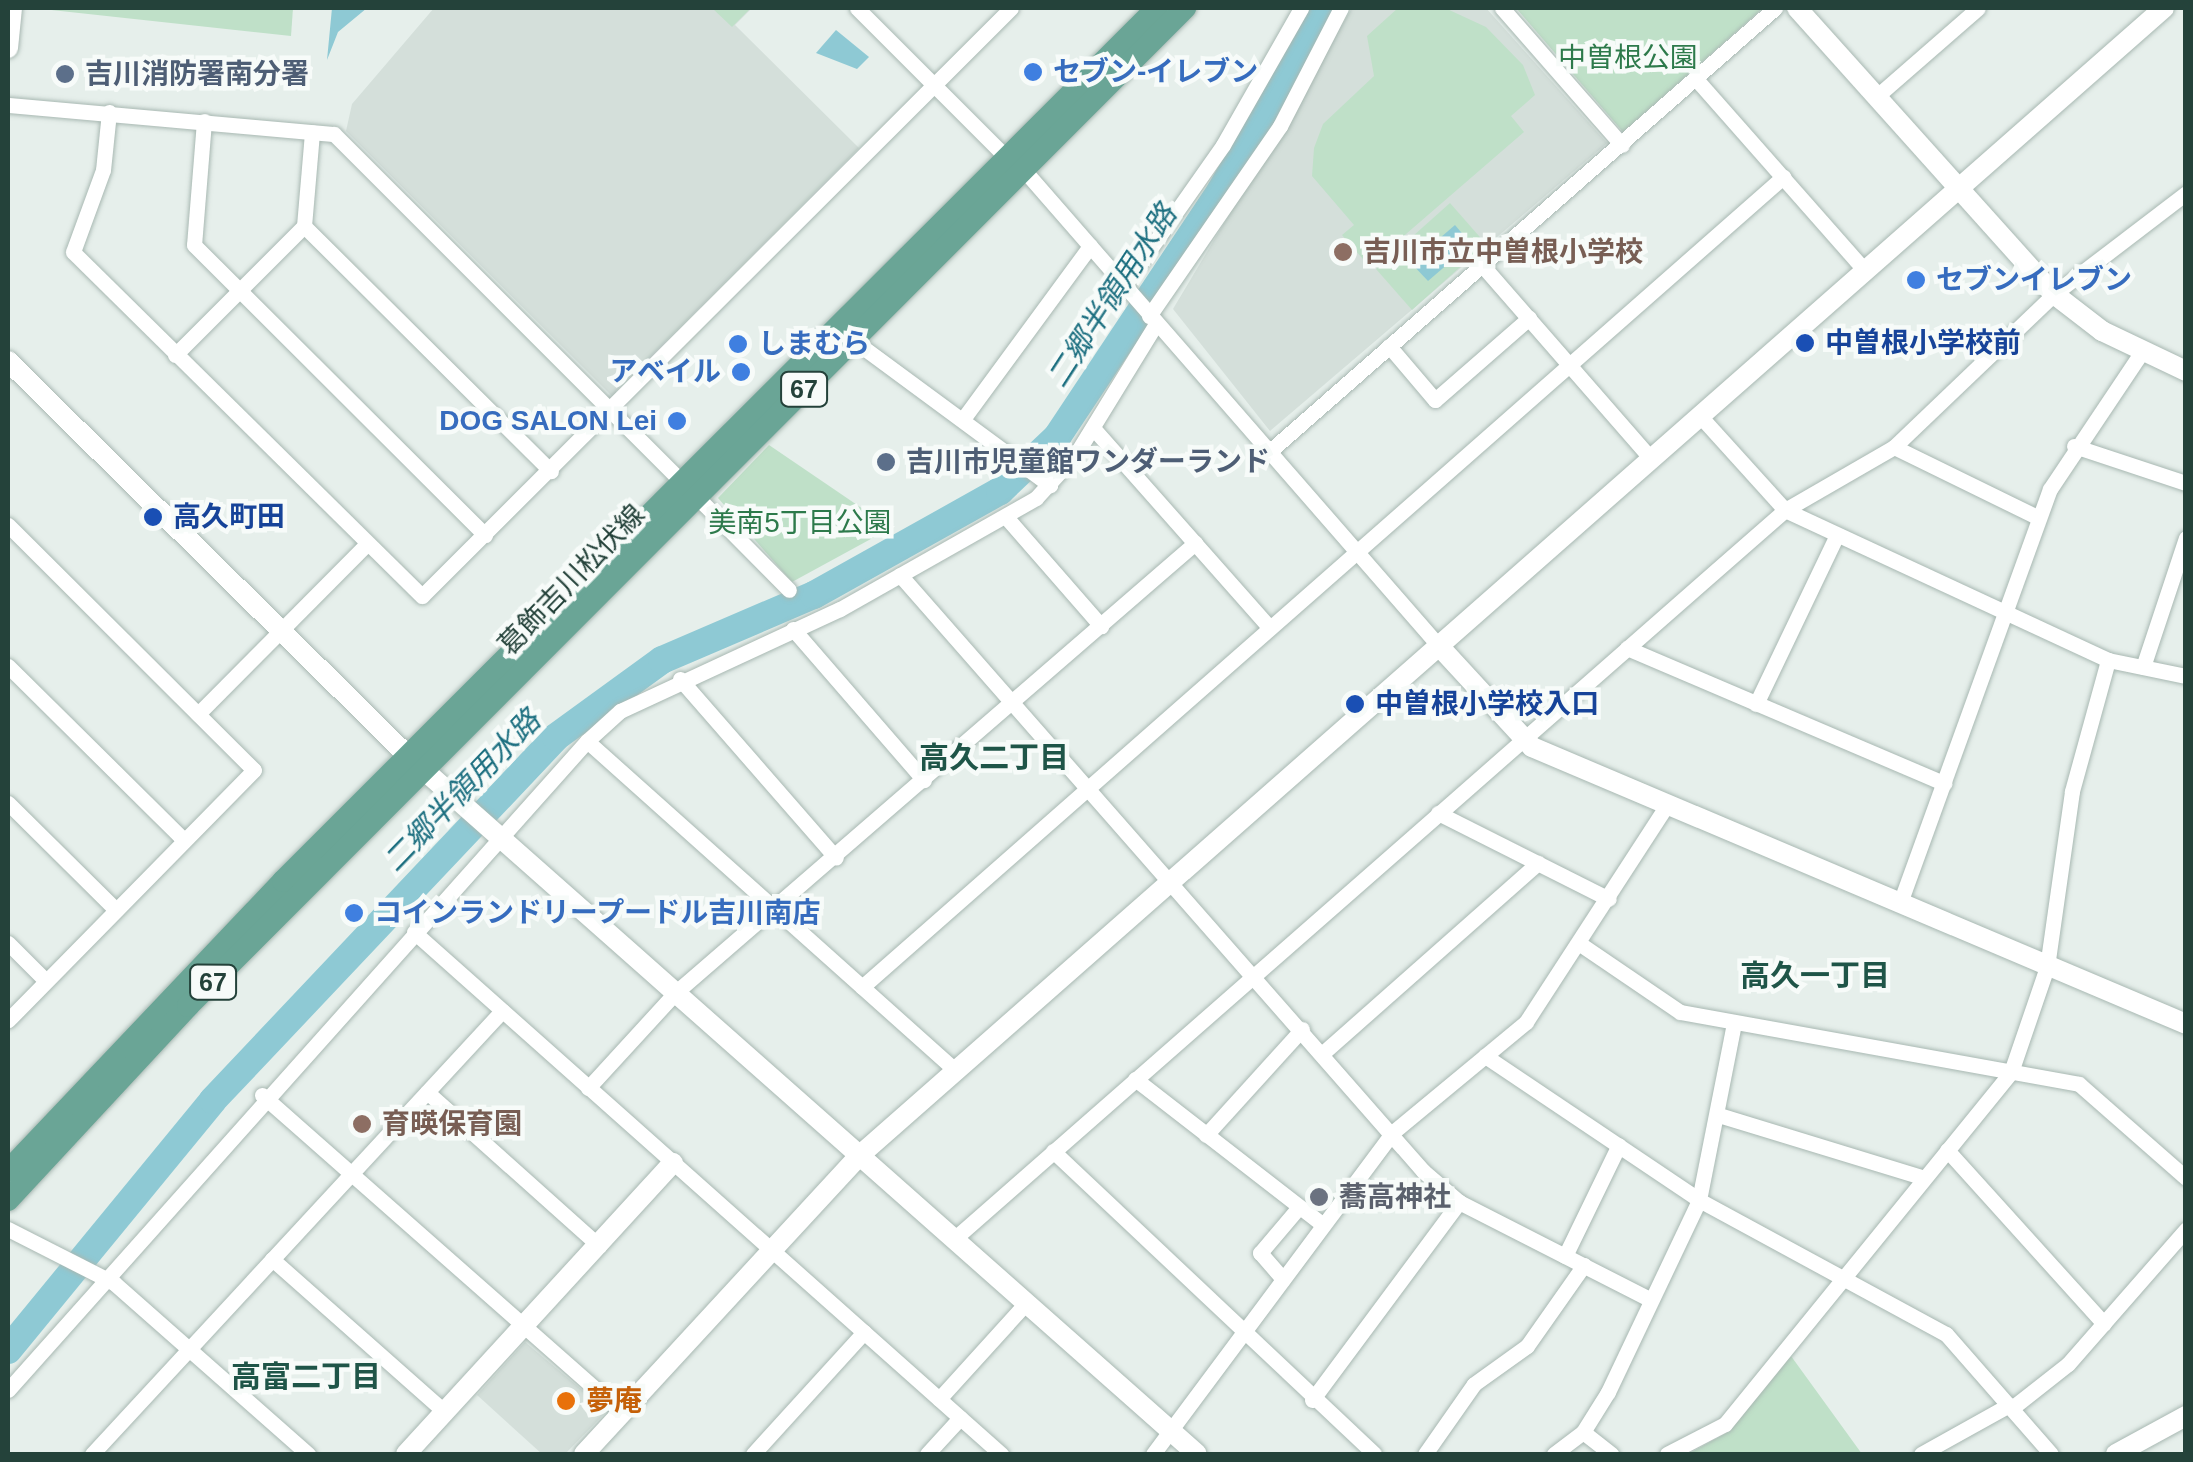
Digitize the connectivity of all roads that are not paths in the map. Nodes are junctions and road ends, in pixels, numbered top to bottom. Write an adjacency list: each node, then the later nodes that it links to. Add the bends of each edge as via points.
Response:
1 (12, 8): 13 (street)
2 (857, 8): 15 (street)
3 (1157, 8): 22 (main road, 葛飾吉川松伏線 / 67)
4 (1185, 8): 22 (main road, 葛飾吉川松伏線 / 67)
5 (1300, 8): 32 (street, via 1224,144)
6 (1341, 8): 35 (street, via 1280,126)
7 (1502, 8): 21 (street)
8 (1775, 8): 14 (street)
9 (1796, 8): 16 (street)
10 (1978, 8): 16 (street)
11 (2164, 8): 24 (street)
12 (1007, 9): 15 (street)
13 (8, 48)
14 (1696, 79): 21 (street); 23 (street)
15 (934, 84): 22 (street); 43 (street)
16 (1876, 97): 24 (street)
17 (8, 105): 18 (street)
18 (108, 112): 19 (street); 39 (street, via 103,170 73,252)
19 (204, 121): 20 (street); 31 (street, via 194,245)
20 (312, 132): 27 (street); 43 (street, via 343,142)
21 (1622, 144): 29 (street)
22 (1015, 164): 28 (street); 36 (main road, 葛飾吉川松伏線 / 67); 54 (main road, 葛飾吉川松伏線 / 67)
23 (1783, 177): 30 (street); 41 (street)
24 (1957, 190): 30 (street); 33 (street)
25 (2186, 193): 26 (street)
26 (2179, 208): 33 (street)
27 (304, 226): 31 (street); 51 (street)
28 (1090, 246): 32 (street); 45 (street)
29 (1482, 265): 34 (street); 37 (street)
30 (1866, 272): 44 (street)
31 (239, 290): 39 (street); 60 (street)
32 (1128, 290): 35 (street)
33 (2054, 294): 38 (street); 48 (street)
34 (1528, 318): 37 (street, via 1435,400); 41 (street)
35 (1153, 320): 46 (street); 49 (street)
36 (854, 340): 45 (street); 54 (main road, 葛飾吉川松伏線 / 67)
37 (1389, 346): 49 (street)
38 (2141, 353): 42 (street); 47 (street)
39 (175, 355): 63 (street)
40 (8, 361): 71 (street)
41 (1569, 364): 50 (street); 64 (street)
42 (2186, 371)
43 (611, 408): 51 (street); 54 (street)
44 (1701, 417): 50 (street); 55 (street)
45 (962, 419): 53 (street)
46 (1093, 428): 53 (street); 62 (street)
47 (2074, 446): 52 (street); 57 (street)
48 (1894, 447): 55 (street); 57 (street)
49 (1270, 451): 64 (street)
50 (1651, 459): 72 (street)
51 (551, 471): 60 (street)
52 (2186, 483)
53 (1050, 485): 56 (street)
54 (689, 490): 66 (street); 84 (main road, 葛飾吉川松伏線 / 67); 85 (main road, 葛飾吉川松伏線 / 67)
55 (1785, 510): 59 (street); 73 (street)
56 (1006, 517): 65 (street); 68 (street)
57 (2039, 518): 67 (street)
58 (8, 525): 81 (street)
59 (1837, 534): 67 (street); 80 (street)
60 (486, 535): 63 (street, via 422,596)
61 (2186, 538): 76 (street)
62 (1195, 543): 68 (street); 69 (street)
63 (366, 545): 71 (street)
64 (1357, 550): 69 (street); 72 (street)
65 (900, 574): 70 (street); 79 (street)
66 (789, 590)
67 (2005, 614): 74 (street); 87 (street)
68 (1101, 626): 79 (street)
69 (1269, 627): 88 (street)
70 (793, 629): 78 (street); 86 (street)
71 (281, 630): 81 (street); 84 (street)
72 (1439, 646): 82 (street); 96 (street)
73 (1627, 648): 80 (street); 82 (street)
74 (2108, 660): 76 (street); 104 (street, via 2075,775)
75 (8, 666): 93 (street)
76 (2143, 667): 77 (street)
77 (2186, 676)
78 (680, 679): 83 (street); 94 (street)
79 (1013, 704): 86 (street); 88 (street)
80 (1756, 704): 87 (street)
81 (198, 714): 93 (street, via 254,770)
82 (1522, 740): 90 (street); 91 (street)
83 (588, 741): 92 (street); 100 (street)
84 (408, 756): 85 (street); 130 (main road, 葛飾吉川松伏線 / 67)
85 (426, 773): 92 (street); 134 (main road, 葛飾吉川松伏線 / 67)
86 (924, 780): 94 (street)
87 (1944, 783): 98 (street)
88 (1087, 787): 96 (street); 107 (street)
89 (8, 803): 99 (street)
90 (1668, 805): 97 (street); 98 (street)
91 (1438, 813): 95 (street); 105 (street)
92 (494, 834): 101 (street); 108 (street)
93 (184, 840): 99 (street)
94 (836, 858): 100 (street)
95 (1538, 863): 97 (street); 114 (street)
96 (1169, 880): 105 (street); 116 (street)
97 (1609, 898): 103 (street)
98 (1900, 904): 104 (street)
99 (114, 908): 106 (street)
100 (776, 910): 107 (street); 108 (street)
101 (414, 932): 109 (street); 121 (street)
102 (8, 943): 106 (street)
103 (1580, 944): 111 (street, via 1680,1012); 115 (street, via 1526,1022)
104 (2047, 967): 112 (street); 117 (street)
105 (1252, 976): 113 (street); 118 (street)
106 (46, 980): 110 (street)
107 (862, 987): 116 (street)
108 (674, 993): 119 (street); 128 (street)
109 (502, 1011): 119 (street); 120 (street)
110 (8, 1020)
111 (1734, 1024): 117 (street); 122 (street)
112 (2186, 1024)
113 (1302, 1029): 114 (street); 124 (street)
114 (1324, 1054): 123 (street)
115 (1485, 1056): 123 (street); 125 (street)
116 (955, 1070): 128 (street)
117 (2011, 1072): 126 (street); 133 (street, via 2079,1084)
118 (1135, 1079): 124 (street); 127 (street)
119 (588, 1088): 129 (street)
120 (427, 1092): 131 (street); 142 (street)
121 (262, 1095): 131 (street); 147 (street)
122 (1722, 1116): 132 (street); 135 (street)
123 (1392, 1133): 136 (street); 138 (street)
124 (1206, 1135): 137 (street)
125 (1618, 1145): 135 (street); 144 (street)
126 (1947, 1150): 132 (street); 152 (street)
127 (1053, 1151): 141 (street); 155 (street)
128 (859, 1156): 141 (street); 143 (street)
129 (674, 1163): 142 (street); 143 (street)
130 (8, 1171)
131 (350, 1173): 145 (street); 153 (street)
132 (1922, 1177): 148 (street)
133 (2186, 1178)
134 (8, 1200)
135 (1699, 1200): 148 (street); 150 (street)
136 (1459, 1202): 144 (street); 159 (street)
137 (1299, 1207): 138 (street); 149 (street, via 1260,1253)
138 (1323, 1225): 149 (street)
139 (8, 1229): 147 (street)
140 (2186, 1229): 152 (street)
141 (954, 1239): 151 (street)
142 (599, 1246): 153 (street)
143 (771, 1250): 154 (street); 162 (street)
144 (1565, 1256): 146 (street)
145 (272, 1259): 156 (street); 161 (street)
146 (1584, 1265): 150 (street); 177 (street, via 1528,1346 1474,1384)
147 (97, 1275): 156 (street); 157 (street)
148 (1840, 1277): 160 (street, via 1946,1334); 180 (street, via 1725,1424)
149 (1284, 1279): 155 (street)
150 (1648, 1299): 165 (street)
151 (1027, 1302): 158 (street); 166 (street)
152 (2104, 1324): 160 (street)
153 (525, 1326): 161 (street); 162 (street)
154 (864, 1332): 158 (street); 171 (street)
155 (1242, 1337): 159 (street); 166 (street)
156 (189, 1350): 167 (street); 168 (street)
157 (8, 1390)
158 (939, 1399): 164 (street)
159 (1312, 1400): 176 (street)
160 (2010, 1407): 181 (street); 182 (street)
161 (445, 1412): 169 (street)
162 (623, 1413): 170 (street)
163 (2186, 1416): 183 (street)
164 (960, 1418): 172 (street); 173 (street)
165 (1583, 1432): 178 (street); 179 (street)
166 (1172, 1433): 174 (street); 175 (street)
167 (97, 1453)
168 (308, 1454)
169 (406, 1454)
170 (584, 1454)
171 (753, 1454)
172 (927, 1454)
173 (1001, 1454)
174 (1153, 1454)
175 (1196, 1454)
176 (1374, 1454)
177 (1425, 1454)
178 (1554, 1454)
179 (1611, 1454)
180 (1666, 1454)
181 (1922, 1454)
182 (2051, 1454)
183 (2116, 1454)

